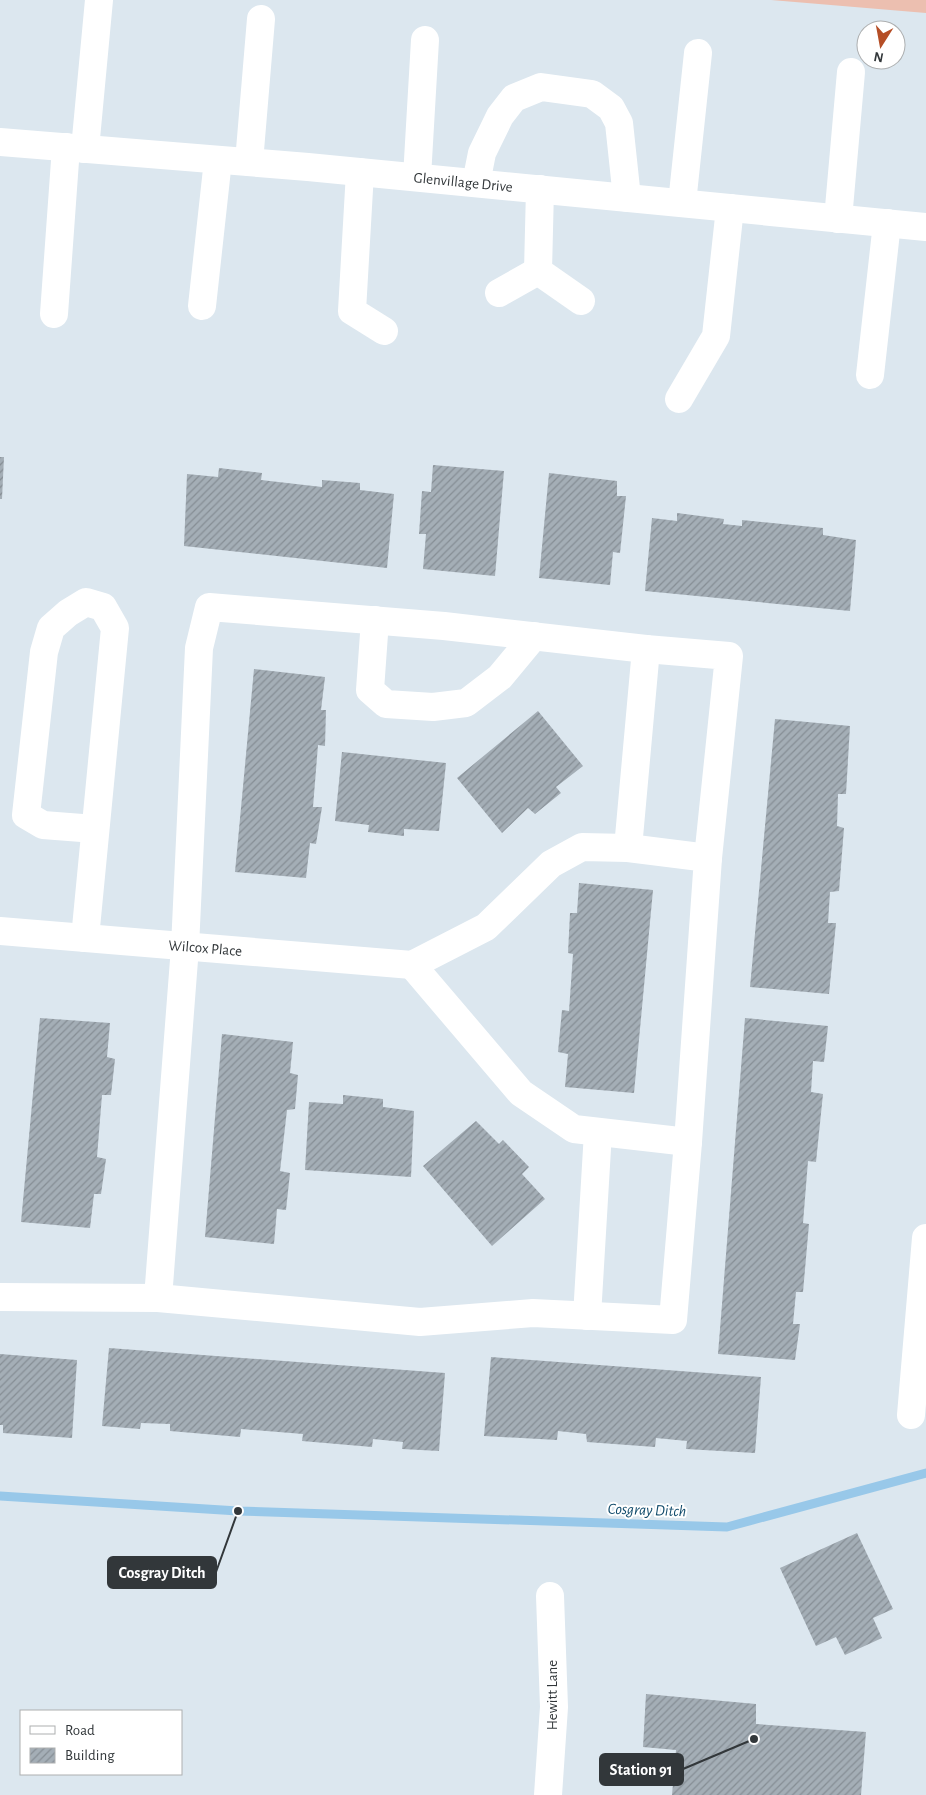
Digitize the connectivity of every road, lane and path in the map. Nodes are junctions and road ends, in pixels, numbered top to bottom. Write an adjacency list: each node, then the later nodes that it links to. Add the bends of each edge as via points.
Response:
1 (99, 0): 7 (street)
2 (261, 20): 9 (street)
3 (425, 40): 11 (street)
4 (698, 53): 15 (street)
5 (851, 72): 17 (street)
6 (0, 142): 7 (street, Glenvillage Drive)
7 (75, 148): 8 (street, Glenvillage Drive); 24 (street)
8 (218, 160): 9 (street, Glenvillage Drive); 23 (street)
9 (249, 162): 10 (street, Glenvillage Drive)
10 (360, 172): 11 (street, Glenvillage Drive); 25 (street, via 352,311)
11 (417, 177): 12 (street, Glenvillage Drive)
12 (476, 183): 13 (street, Glenvillage Drive); 14 (street, via 482,153 500,116 514,98 541,87 592,94 612,108 619,123)
13 (540, 190): 14 (street, Glenvillage Drive); 20 (street)
14 (627, 198): 15 (street, Glenvillage Drive)
15 (682, 203): 16 (street, Glenvillage Drive)
16 (730, 208): 17 (street, Glenvillage Drive); 27 (street, via 716,336)
17 (838, 219): 18 (street, Glenvillage Drive)
18 (887, 224): 19 (street, Glenvillage Drive); 26 (street)
19 (926, 227)
20 (538, 272): 21 (street); 22 (street)
21 (499, 293)
22 (581, 301)
23 (202, 306)
24 (54, 314)
25 (384, 331)
26 (870, 375)
27 (679, 399)
28 (375, 620): 29 (street); 29 (street, via 370,690 386,704 433,707 466,703 500,677); 36 (street, via 209,607 199,648)
29 (534, 636): 30 (street)
30 (646, 649): 32 (street); 33 (street, via 729,656)
31 (95, 829): 31 (street, via 116,628 103,607 86,602 51,628 44,652 26,815 43,825); 35 (street)
32 (628, 848): 33 (street); 37 (street, via 582,847 551,864 486,926)
33 (708, 858): 39 (street)
34 (0, 931): 35 (street, Wilcox Place)
35 (85, 938): 36 (street, Wilcox Place)
36 (185, 947): 37 (street, Wilcox Place); 42 (street)
37 (412, 965): 38 (street, via 520,1094 574,1130)
38 (598, 1132): 39 (street); 43 (street)
39 (688, 1142): 43 (street, via 673,1320)
40 (926, 1238): 44 (street)
41 (0, 1297): 42 (street)
42 (158, 1298): 43 (street, via 420,1322 533,1314)
43 (587, 1316)
44 (911, 1415)
45 (550, 1596): 46 (street, Hewitt Lane, via 554,1707)
46 (548, 1795)

